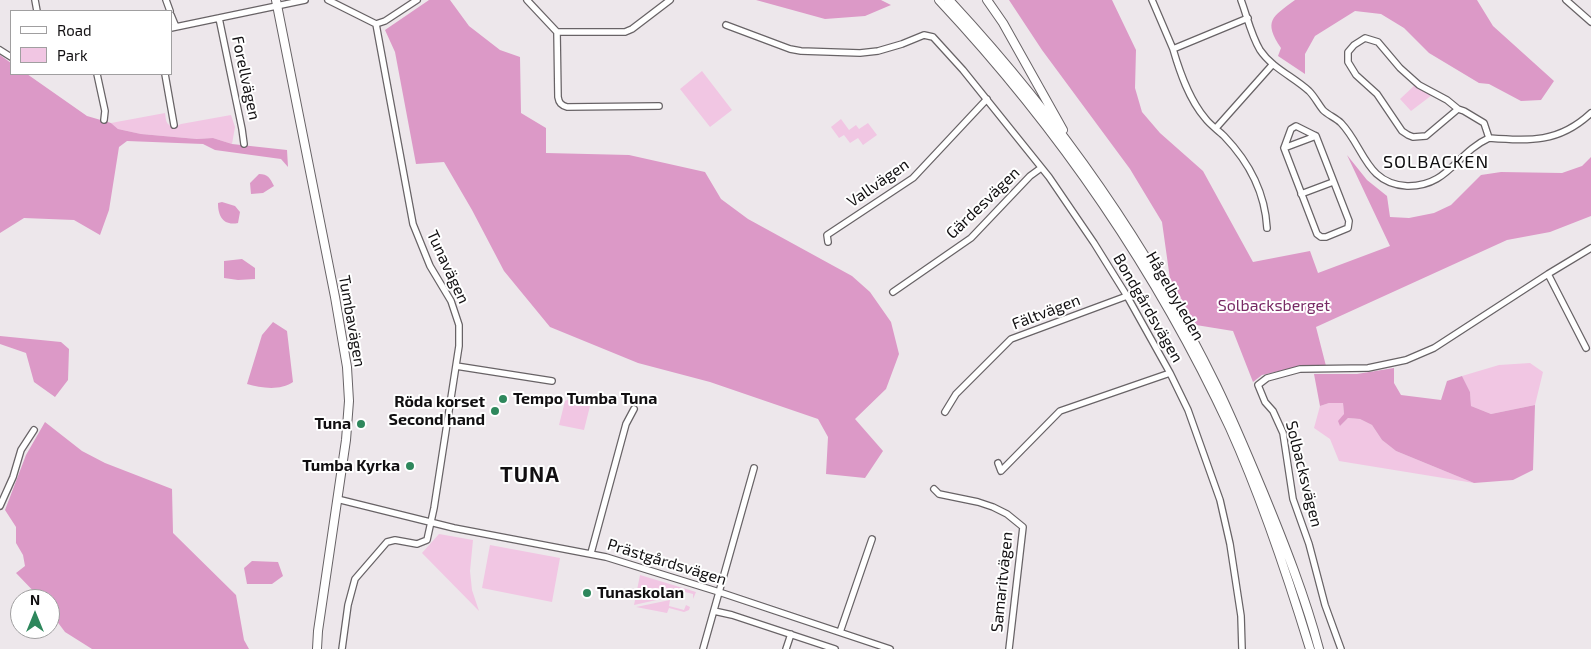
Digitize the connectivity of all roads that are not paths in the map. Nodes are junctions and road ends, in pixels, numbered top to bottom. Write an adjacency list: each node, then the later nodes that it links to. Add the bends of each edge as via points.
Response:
1 (305, 0): 12 (street)
2 (328, 0): 16 (street)
3 (418, 0): 16 (street)
4 (527, 0): 19 (street)
5 (670, 0): 19 (street, via 625,32)
6 (939, 0): 72 (main road, Hågelbyleden, via 1027,102 1104,206 1181,334 1230,429 1270,528)
7 (949, 0): 35 (main road, Hågelbyleden, via 1005,62)
8 (987, 0): 35 (main road, via 1003,22)
9 (1152, 0): 20 (street)
10 (1241, 0): 14 (street)
11 (1566, 0): 15 (street)
12 (276, 2): 13 (street); 55 (main road, Tumbavägen, via 347,367 349,401)
13 (219, 18): 18 (street); 33 (street, Forellvägen)
14 (1248, 18): 20 (street); 21 (street, via 1261,51)
15 (1591, 22)
16 (376, 24): 46 (street, Tunavägen, via 413,224 430,266 451,301 459,325)
17 (726, 26): 24 (street, Bondgårdsvägen, via 801,51 860,53 888,49 924,35 933,36)
18 (174, 27)
19 (557, 32): 25 (street, via 558,97 563,105)
20 (1173, 49): 30 (street, via 1193,101 1205,119)
21 (1273, 64): 30 (street); 32 (street, via 1310,91 1324,111 1340,123 1381,179 1395,184 1432,183 1477,143)
22 (97, 75): 28 (street)
23 (165, 75): 29 (street)
24 (987, 99): 36 (street, Bondgårdsvägen); 40 (street, Vallvägen, via 913,178 826,235)
25 (659, 106)
26 (1458, 109): 26 (street, via 1426,136 1408,135 1377,94 1356,74 1348,62 1348,52 1365,38 1378,42 1419,85); 32 (street, via 1484,123)
27 (1591, 114): 32 (street, via 1552,137 1523,140)
28 (104, 120)
29 (174, 125)
30 (1216, 128): 39 (street, via 1243,158 1255,178 1266,210)
31 (1316, 136): 34 (street); 34 (street, via 1296,126 1291,129); 37 (street)
32 (1489, 138)
33 (244, 144)
34 (1284, 148): 38 (street)
35 (1074, 151): 73 (main road, Hågelbyleden, via 1143,254 1215,383 1276,525)
36 (1041, 168): 43 (street, Gärdesvägen, via 971,238); 44 (street, Bondgårdsvägen)
37 (1333, 182): 38 (street); 38 (street, via 1349,221 1348,228 1326,237 1317,234)
38 (1301, 194)
39 (1267, 228)
40 (828, 242)
41 (1591, 248): 42 (street, Solbacksvägen)
42 (1548, 274): 45 (street); 74 (street, Solbacksvägen, via 1434,348 1406,360 1368,368 1300,370 1266,378 1258,385 1282,433 1293,499)
43 (893, 292)
44 (1127, 296): 47 (street, Bondgårdsvägen); 50 (street, Fältvägen, via 1011,339 956,394)
45 (1586, 348)
46 (456, 366): 48 (street); 57 (street, Tunavägen)
47 (1170, 374): 52 (street, via 1060,411 1001,470); 71 (street, Bondgårdsvägen, via 1188,410 1220,500 1241,616)
48 (552, 381)
49 (634, 409): 59 (street, via 626,424)
50 (945, 412)
51 (34, 430): 56 (street, via 21,450)
52 (998, 463)
53 (754, 468): 60 (street)
54 (934, 489): 70 (street, Samaritvägen, via 939,494 993,507 1023,527)
55 (337, 499): 57 (street, Prästgårdsvägen); 64 (main road, Tumbavägen)
56 (0, 506)
57 (431, 523): 59 (street, Prästgårdsvägen); 65 (street, via 424,542 387,542 355,579)
58 (872, 539): 62 (street)
59 (591, 553): 60 (street, Prästgårdsvägen)
60 (719, 592): 61 (street); 62 (street, Prästgårdsvägen)
61 (714, 611): 63 (street); 66 (street)
62 (840, 632): 69 (street, Prästgårdsvägen)
63 (791, 634): 67 (street); 68 (street)
64 (317, 649)
65 (342, 649)
66 (702, 649)
67 (786, 649)
68 (835, 649)
69 (890, 649)
70 (1009, 649)
71 (1242, 649)
72 (1310, 649)
73 (1319, 649)
74 (1341, 649)

